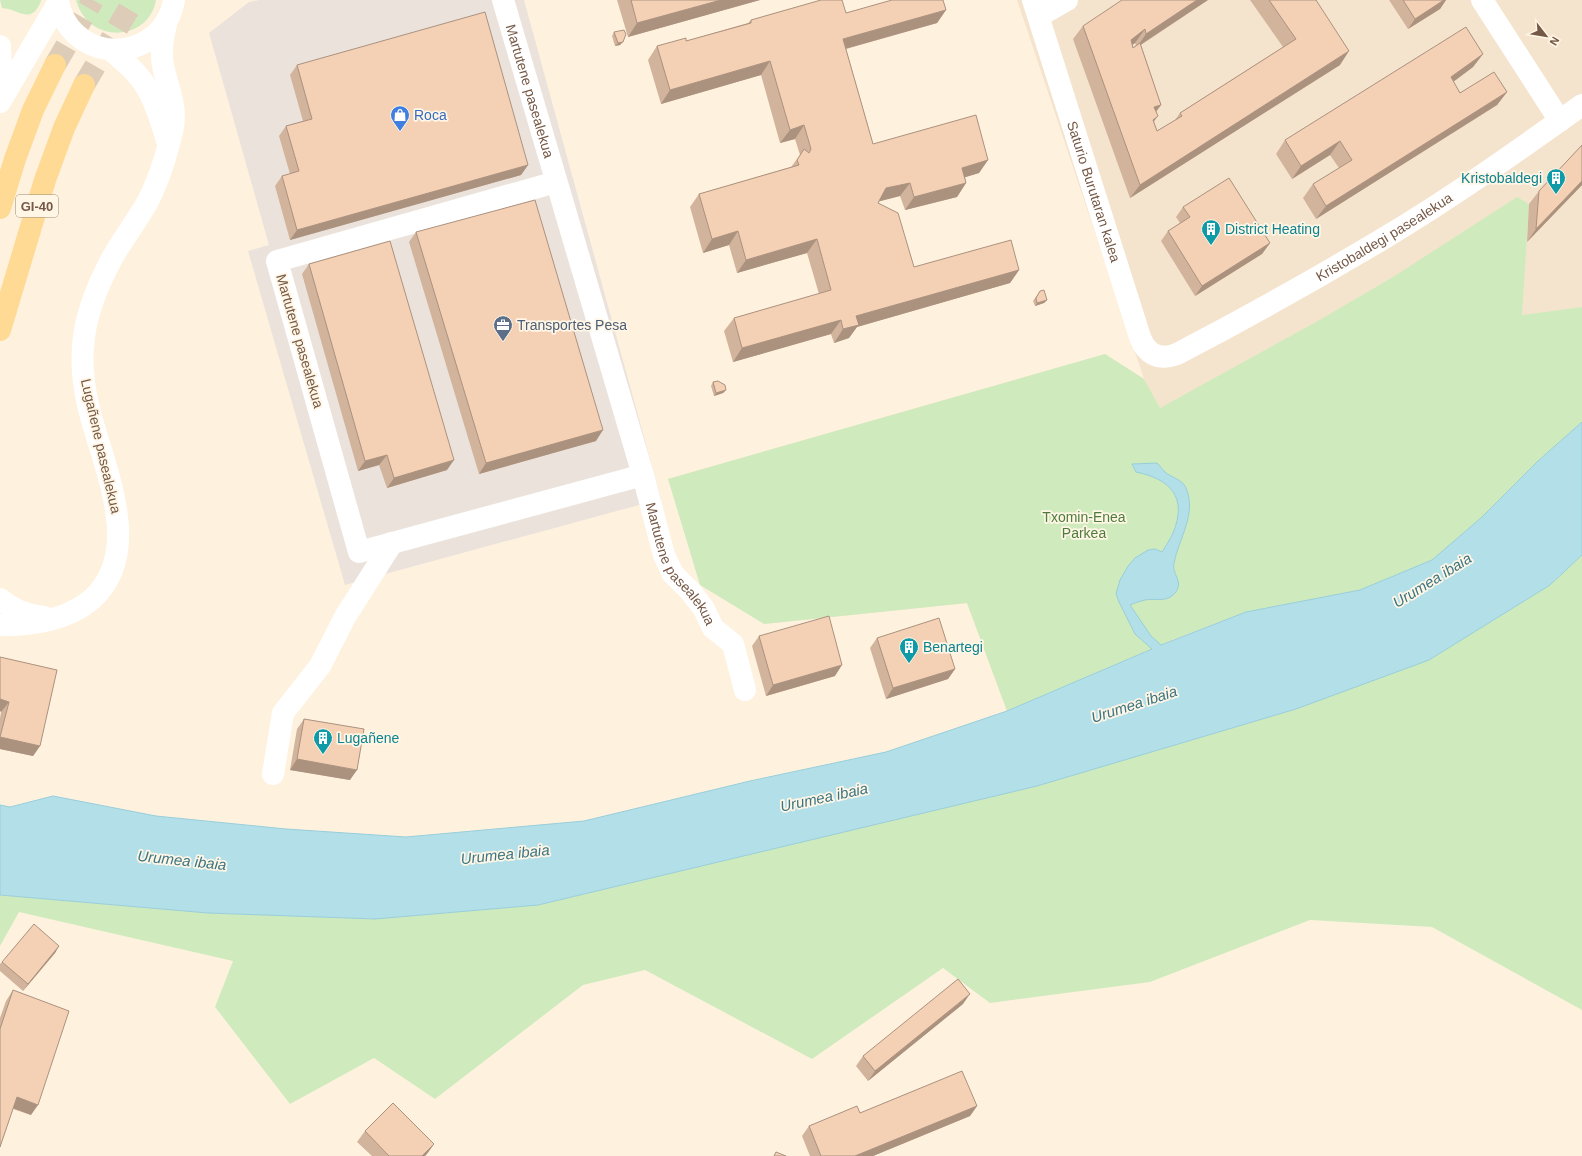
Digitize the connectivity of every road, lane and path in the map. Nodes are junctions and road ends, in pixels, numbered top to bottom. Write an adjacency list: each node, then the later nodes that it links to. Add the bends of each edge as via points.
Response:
1 (503, 0): 16 (street, Martutene pasealekua)
2 (1067, 0): 6 (street)
3 (1482, 0): 14 (street)
4 (58, 1): 8 (street, via 64,20 76,35 92,45); 12 (street)
5 (173, 7): 8 (street, via 157,34 127,49); 15 (street, Lugañene pasealekua, via 163,35 162,50 174,115)
6 (1036, 8): 19 (street, Saturio Burutaran kalea, via 1143,344 1147,350 1161,357)
7 (0, 46): 10 (street)
8 (111, 50): 15 (street, via 131,67 147,88)
9 (55, 65): 17 (main road, GI-40, via 33,110)
10 (0, 85)
11 (84, 85): 18 (main road, GI-40, via 64,128 45,180)
12 (0, 102)
13 (1582, 105): 14 (street, Kristobaldegi pasealekua)
14 (1560, 121): 19 (street, Kristobaldegi pasealekua, via 1465,187 1382,240 1257,312)
15 (169, 145): 23 (street, Lugañene pasealekua, via 156,185 111,260 90,312 84,337 82,362 88,405 118,518 116,554 106,583 97,595 85,605)
16 (556, 182): 20 (street, Martutene pasealekua); 21 (street, Martutene pasealekua, via 277,261 359,552)
17 (0, 208)
18 (0, 330)
19 (1177, 354)
20 (643, 475): 21 (street, Martutene pasealekua); 25 (street, Martutene pasealekua, via 664,555 673,574 704,609 713,628 733,644)
21 (392, 543): 26 (street, via 344,617 320,666 283,713)
22 (0, 599): 23 (street, Lugañene pasealekua, via 9,607 21,612)
23 (57, 618): 24 (street, Lugañene pasealekua)
24 (0, 625)
25 (745, 690)
26 (273, 774)

